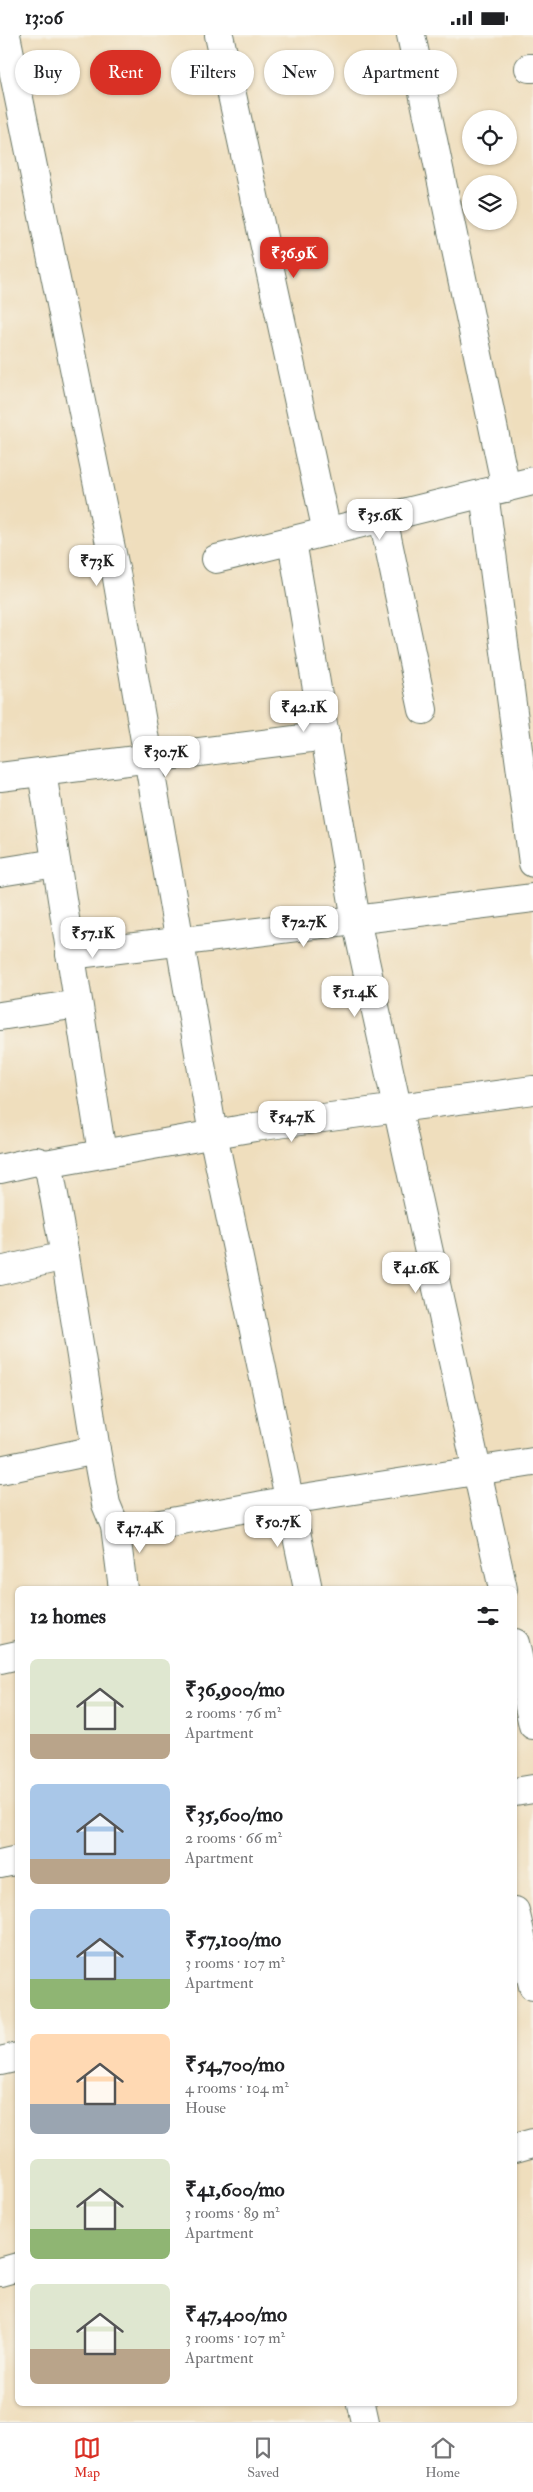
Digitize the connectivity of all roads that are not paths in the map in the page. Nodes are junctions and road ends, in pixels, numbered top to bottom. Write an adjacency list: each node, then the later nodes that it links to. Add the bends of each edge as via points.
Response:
1 (6, 35): 12 (street, via 117,578)
2 (218, 35): 7 (street)
3 (411, 35): 5 (street)
4 (533, 481): 5 (street)
5 (495, 490): 6 (street); 16 (street)
6 (383, 518): 7 (street); 10 (street)
7 (328, 532): 8 (street)
8 (292, 541): 9 (street); 11 (street)
9 (216, 559)
10 (423, 710)
11 (326, 736): 12 (street); 19 (street)
12 (147, 759): 13 (street); 20 (street)
13 (42, 772): 14 (street); 15 (street)
14 (0, 777)
15 (56, 863): 17 (street); 21 (street)
16 (533, 863)
17 (0, 872)
18 (533, 898): 19 (street)
19 (356, 920): 20 (street); 25 (street)
20 (180, 941): 21 (street); 26 (street)
21 (70, 955): 22 (street)
22 (78, 1004): 23 (street); 27 (street)
23 (0, 1016)
24 (533, 1090): 25 (street)
25 (396, 1108): 26 (street); 35 (street)
26 (213, 1134): 27 (street); 36 (street)
27 (102, 1153): 28 (street)
28 (45, 1164): 29 (street, via 36,1161); 30 (street, via 50,1173)
29 (0, 1169)
30 (66, 1255): 31 (street); 32 (street)
31 (0, 1271)
32 (96, 1450): 34 (street); 37 (street, via 106,1504)
33 (533, 1462): 35 (street)
34 (0, 1470)
35 (478, 1471): 36 (street); 40 (street)
36 (290, 1500): 37 (street, via 133,1529); 39 (street)
37 (115, 1526): 38 (street)
38 (123, 1586)
39 (307, 1586)
40 (502, 1586)
41 (517, 1652): 44 (street)
42 (15, 1656): 43 (street)
43 (0, 1659)
44 (533, 1725)
45 (533, 1789): 46 (street)
46 (517, 1793)
47 (15, 1861): 48 (street)
48 (0, 1864)
49 (517, 1919): 50 (street)
50 (533, 1986)
51 (15, 2058): 52 (street)
52 (0, 2061)
53 (533, 2143): 54 (street)
54 (517, 2147)
55 (15, 2268): 56 (street)
56 (0, 2272)
57 (361, 2406): 58 (street)
58 (365, 2422)

